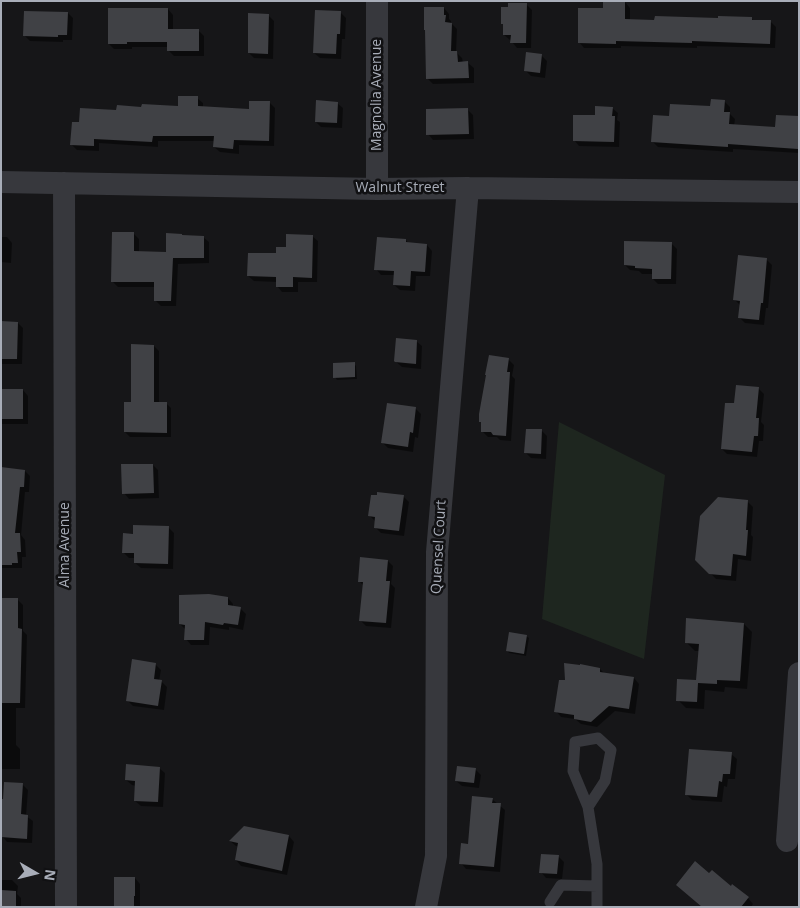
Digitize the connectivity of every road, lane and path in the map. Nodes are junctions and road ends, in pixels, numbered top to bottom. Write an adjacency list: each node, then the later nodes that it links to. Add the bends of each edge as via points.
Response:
1 (377, 1): 5 (street, Magnolia Avenue)
2 (1, 182): 3 (street, Walnut Street)
3 (64, 183): 5 (street, Walnut Street); 12 (street, Alma Avenue)
4 (468, 188): 5 (street, Walnut Street); 6 (street, Walnut Street); 13 (street, Quensel Court, via 437,552 436,856)
5 (376, 189)
6 (799, 192)
7 (799, 672): 9 (street)
8 (588, 808): 8 (lane, via 605,781 611,750 598,738 575,742 573,771); 10 (lane, via 597,864)
9 (787, 841)
10 (597, 886): 11 (lane, via 561,885); 14 (lane)
11 (550, 902)
12 (66, 907)
13 (426, 907)
14 (598, 907)

